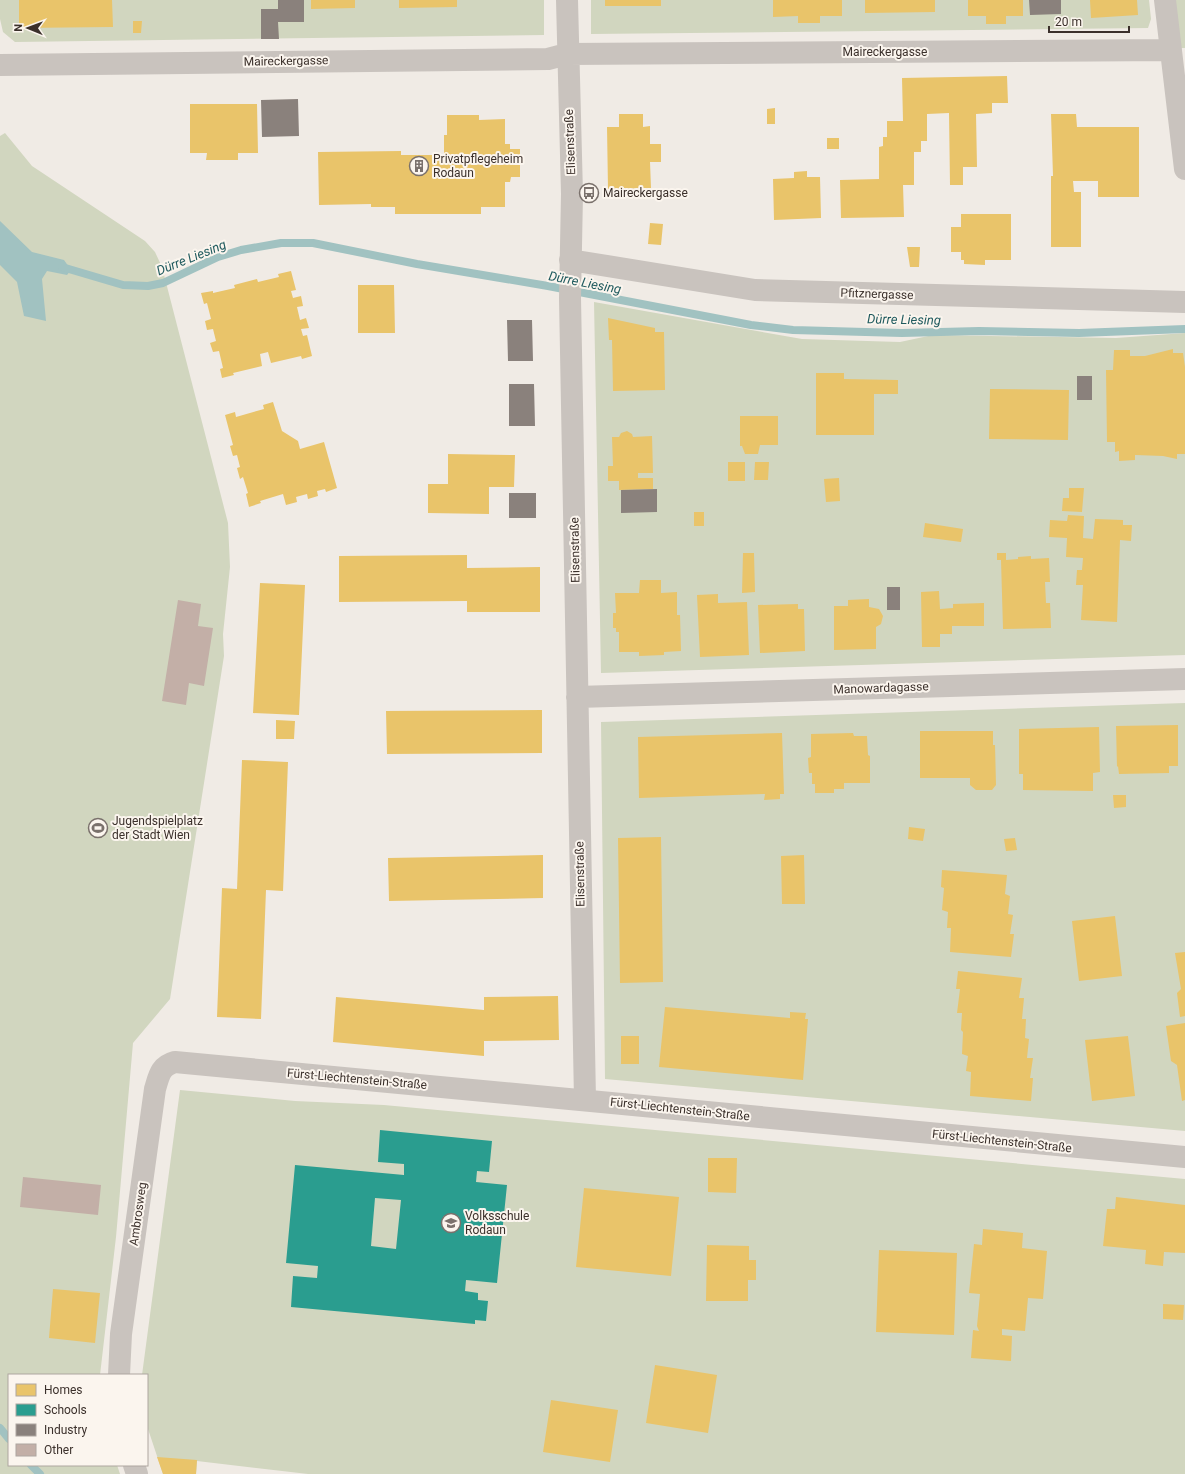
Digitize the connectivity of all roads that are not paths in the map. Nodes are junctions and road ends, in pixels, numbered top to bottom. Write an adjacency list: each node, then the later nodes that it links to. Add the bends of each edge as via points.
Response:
1 (567, 0): 4 (street, Elisenstraße)
2 (1165, 0): 3 (street)
3 (1171, 50): 4 (street, Maireckergasse); 6 (street)
4 (567, 54): 5 (street, Maireckergasse, via 548,58); 7 (street, Elisenstraße, via 572,194)
5 (0, 65)
6 (1185, 169)
7 (570, 279): 8 (street, Pfitznergasse, via 755,290); 10 (street, Elisenstraße)
8 (1185, 302)
9 (1185, 680): 10 (street, Manowardagasse)
10 (577, 697): 12 (street, Elisenstraße)
11 (175, 1062): 12 (street, Fürst-Liechtenstein-Straße); 14 (street, Ambrosweg, via 167,1064 159,1072 121,1334)
12 (585, 1100): 13 (street, Fürst-Liechtenstein-Straße)
13 (1185, 1157)
14 (119, 1374)

